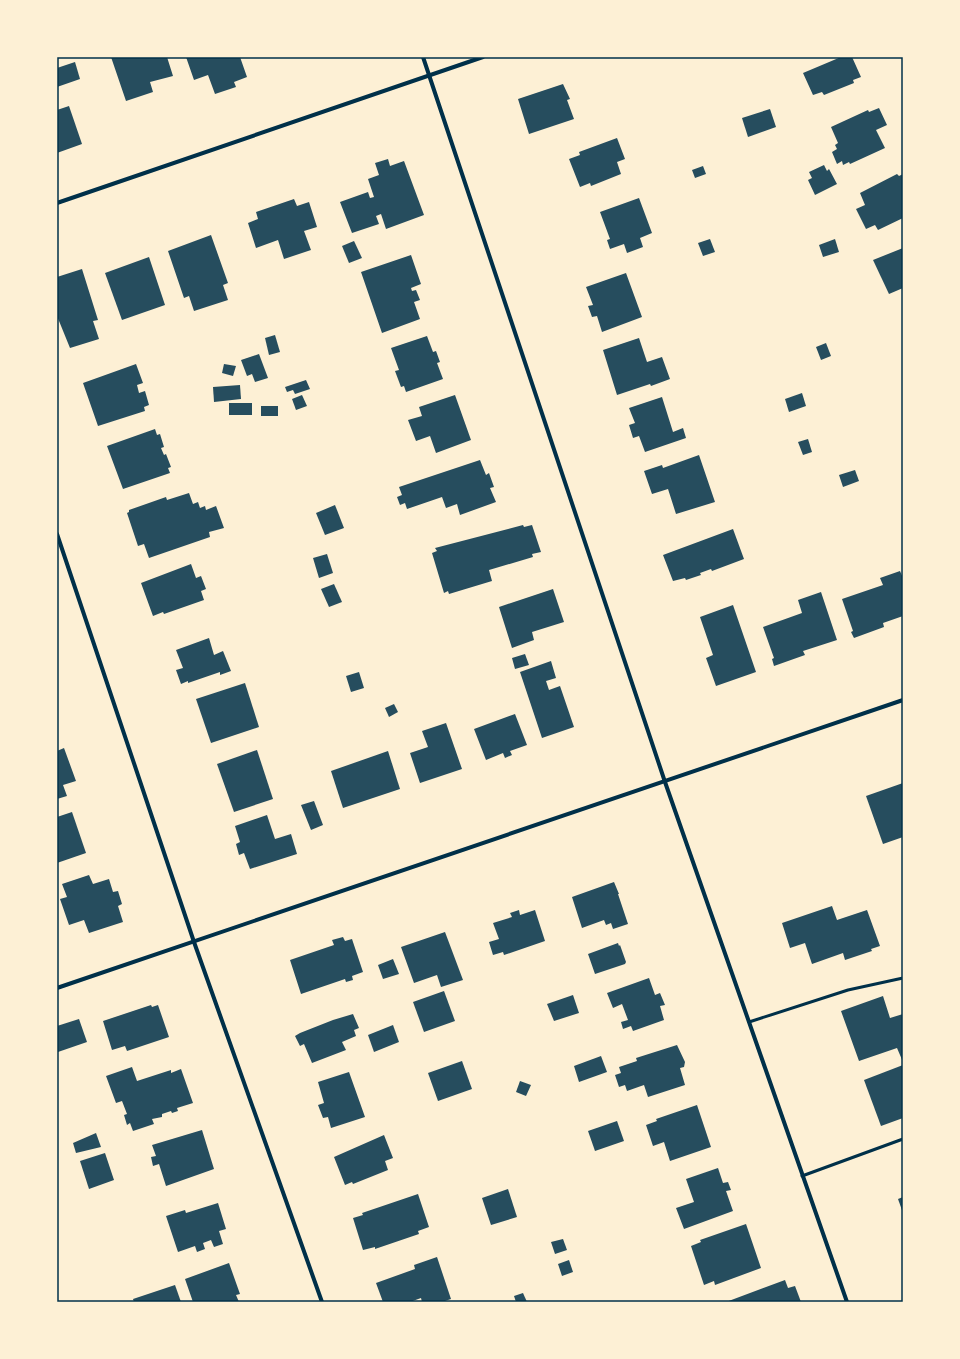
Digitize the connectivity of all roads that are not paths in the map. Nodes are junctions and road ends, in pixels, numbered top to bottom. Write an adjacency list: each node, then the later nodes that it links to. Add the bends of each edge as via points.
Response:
1 (423, 57): 3 (street)
2 (483, 57): 3 (street)
3 (428, 75): 4 (street); 7 (street)
4 (57, 202)
5 (57, 534): 8 (street)
6 (903, 700): 7 (street)
7 (665, 782): 8 (street); 11 (street)
8 (194, 942): 10 (street); 14 (street)
9 (903, 978): 11 (lane, via 848,990)
10 (57, 988)
11 (749, 1022): 13 (street)
12 (903, 1139): 13 (lane)
13 (802, 1176): 15 (street)
14 (322, 1302)
15 (847, 1302)

